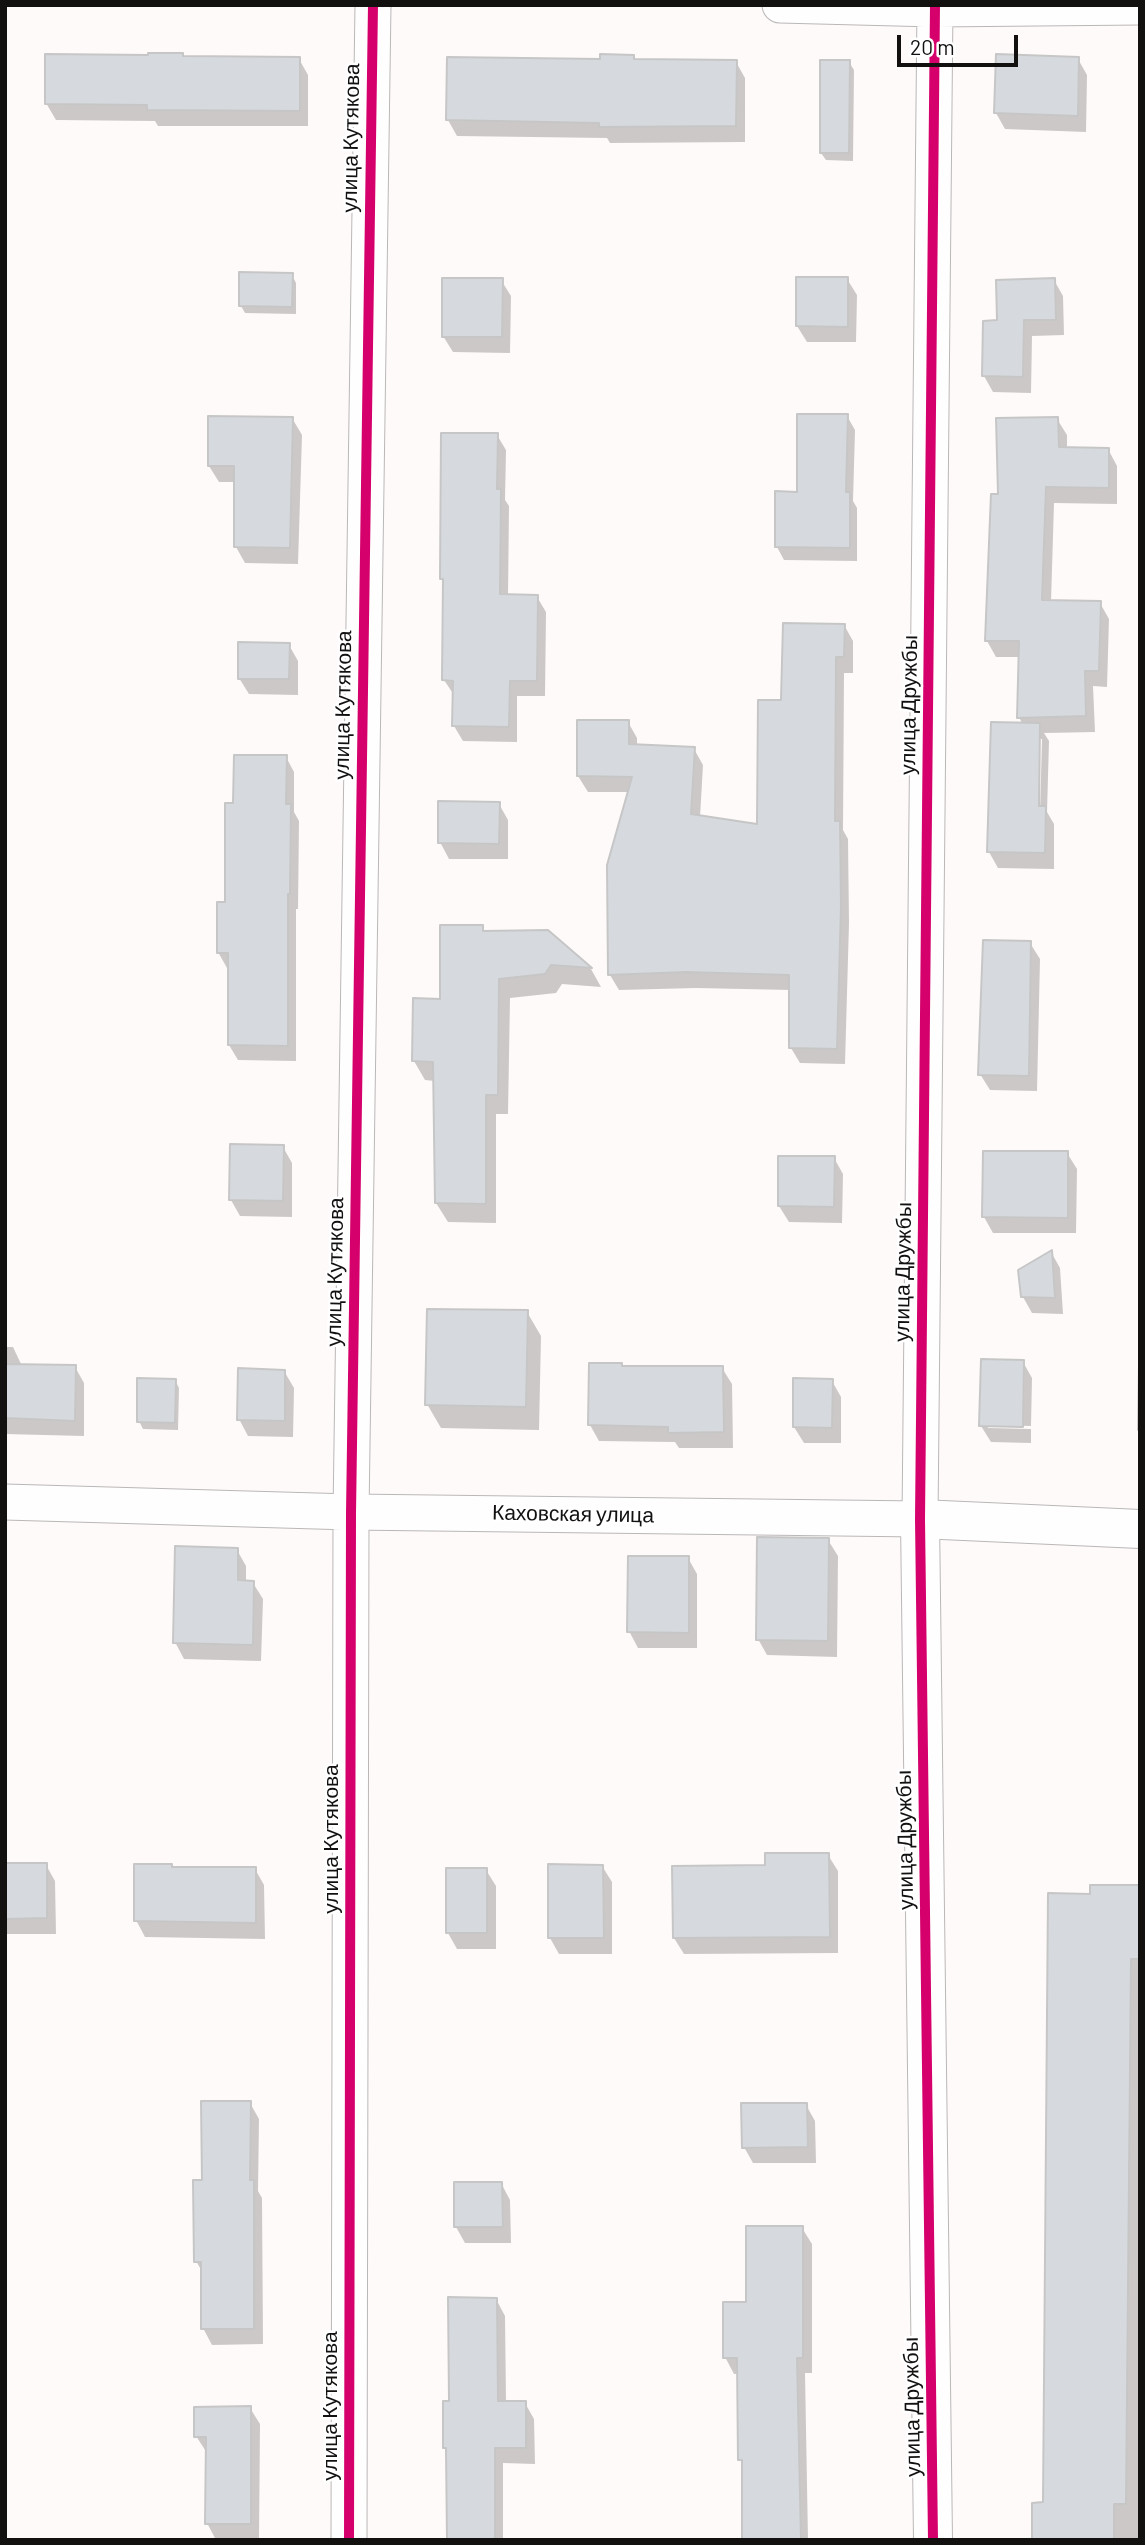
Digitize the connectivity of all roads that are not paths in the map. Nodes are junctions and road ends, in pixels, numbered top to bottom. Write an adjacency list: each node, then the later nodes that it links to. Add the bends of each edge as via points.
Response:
1 (373, 5): 6 (street, улица Кутякова)
2 (780, 5): 3 (street)
3 (935, 7): 4 (street); 7 (street, улица Дружбы)
4 (1140, 7)
5 (5, 1502): 6 (street, Каховская улица)
6 (351, 1512): 7 (street, Каховская улица); 9 (street, улица Кутякова)
7 (919, 1518): 8 (street, Каховская улица); 10 (street, улица Дружбы)
8 (1140, 1529)
9 (349, 2540)
10 (933, 2540)

